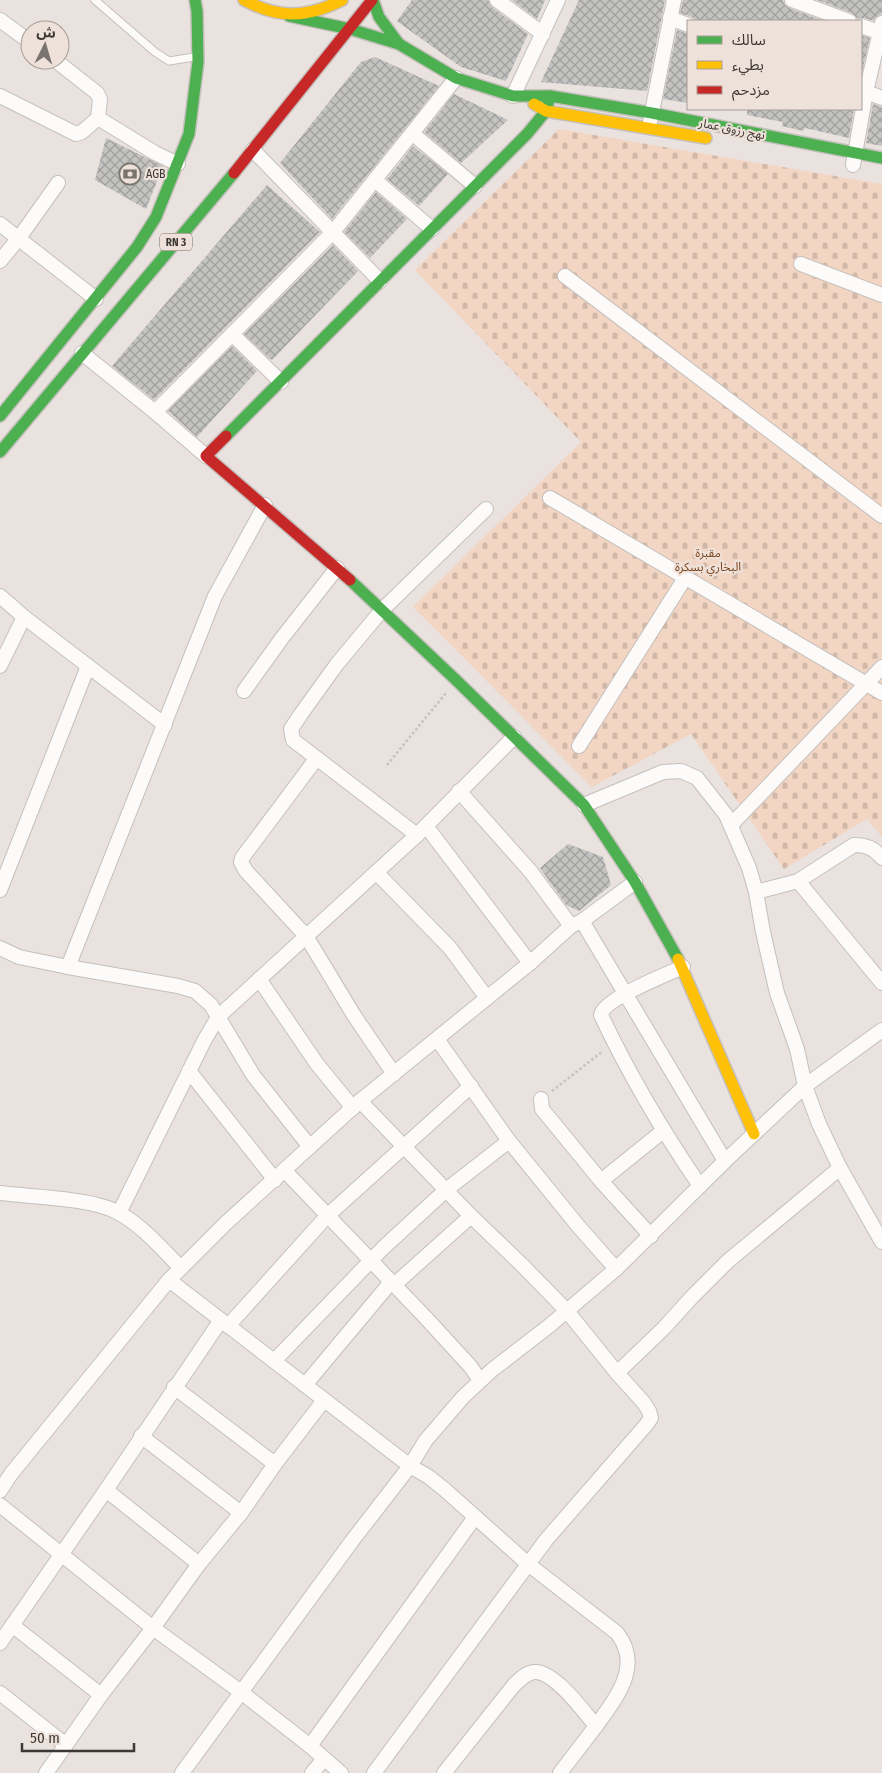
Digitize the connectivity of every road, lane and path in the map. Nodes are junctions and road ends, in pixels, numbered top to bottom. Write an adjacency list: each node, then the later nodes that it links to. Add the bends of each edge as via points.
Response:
1 (94, 0): 22 (lane, via 169,61)
2 (244, 0): 11 (main road)
3 (342, 0): 11 (main road, via 312,13)
4 (356, 0): 17 (main road, RN 3)
5 (372, 0): 17 (main road, RN 3); 21 (main road, via 379,17)
6 (497, 0): 19 (street)
7 (558, 0): 19 (street)
8 (674, 0): 12 (street)
9 (792, 0): 13 (street)
10 (197, 4): 22 (main road, RN 3)
11 (277, 14): 17 (main road)
12 (670, 18): 15 (street); 32 (street)
13 (846, 20)
14 (1, 25): 20 (street)
15 (687, 25)
16 (862, 26): 18 (street)
17 (350, 30): 21 (main road); 37 (main road, RN 3)
18 (881, 30): 25 (street)
19 (543, 34): 27 (street)
20 (20, 36)
21 (399, 44): 24 (main road, نهج رزوق عمار)
22 (197, 56): 40 (main road, RN 3, via 189,134)
23 (68, 70): 33 (street, via 97,93 100,99)
24 (456, 78): 27 (main road, نهج رزوق عمار); 35 (street)
25 (863, 91): 29 (street)
26 (0, 96): 33 (street, via 76,134)
27 (517, 96): 28 (main road, نهج رزوق عمار); 31 (main road, نهج رزوق عمار)
28 (550, 96): 31 (main road); 32 (main road, نهج رزوق عمار)
29 (882, 98)
30 (860, 110): 39 (street)
31 (546, 111): 34 (main road, نهج رزوق عمار); 43 (main road, via 528,134)
32 (652, 113): 34 (street); 39 (main road, نهج رزوق عمار)
33 (98, 118): 40 (street)
34 (650, 127): 36 (main road, نهج رزوق عمار)
35 (412, 134): 41 (street); 43 (street)
36 (717, 140)
37 (253, 150): 46 (street); 55 (main road, RN 3)
38 (882, 158): 39 (main road, نهج رزوق عمار)
39 (853, 162)
40 (178, 164): 53 (main road, RN 3, via 156,217)
41 (375, 180): 45 (street); 46 (street)
42 (58, 183): 47 (street)
43 (475, 186): 45 (main road)
44 (0, 224): 47 (street)
45 (432, 229): 51 (main road)
46 (333, 232): 51 (street); 54 (street)
47 (19, 238): 48 (street); 53 (street)
48 (0, 262)
49 (801, 264): 52 (street)
50 (565, 276): 64 (street)
51 (380, 281): 56 (main road)
52 (882, 295)
53 (96, 299): 57 (main road, RN 3)
54 (232, 334): 56 (street); 58 (street)
55 (82, 353): 58 (street); 59 (main road, RN 3)
56 (281, 382): 60 (main road)
57 (2, 410)
58 (155, 412): 60 (street)
59 (0, 452)
60 (206, 456): 62 (main road)
61 (550, 498): 66 (street)
62 (264, 505): 65 (main road); 77 (street, via 215,596)
63 (486, 509): 68 (street)
64 (882, 516)
65 (337, 568): 68 (main road); 75 (street)
66 (685, 578): 74 (street); 79 (street)
67 (0, 596): 69 (street)
68 (382, 610): 73 (main road); 80 (street, via 337,664 291,729 292,740)
69 (24, 617): 70 (street); 71 (street)
70 (0, 666)
71 (88, 666): 77 (street); 90 (street)
72 (882, 667): 74 (street)
73 (456, 680): 78 (main road); 81 (path)
74 (866, 684): 76 (street); 84 (street)
75 (244, 691)
76 (882, 694)
77 (165, 725): 96 (street)
78 (514, 737): 82 (street); 83 (main road)
79 (579, 746)
80 (316, 758): 85 (street); 93 (street, via 241,862)
81 (387, 765)
82 (459, 791): 85 (street); 92 (street)
83 (584, 805): 84 (street, via 663,772 681,771 696,778); 88 (main road)
84 (730, 825): 91 (street)
85 (422, 830): 87 (street); 95 (street)
86 (882, 858): 89 (street, via 872,848 854,845)
87 (376, 872): 93 (street); 101 (street, via 450,948)
88 (635, 882): 92 (street); 97 (main road)
89 (798, 882): 91 (street); 99 (street)
90 (0, 890)
91 (756, 892): 109 (street, via 777,993 798,1049)
92 (577, 924): 95 (street); 100 (street)
93 (306, 936): 98 (street); 107 (street)
94 (0, 948): 96 (street, via 19,957)
95 (530, 963): 101 (street)
96 (68, 967): 102 (street, via 195,991)
97 (683, 967): 100 (street); 113 (main road)
98 (259, 979): 102 (street); 111 (street, via 317,1064)
99 (882, 983)
100 (626, 993): 105 (street, via 601,1015); 117 (street)
101 (487, 998): 104 (street)
102 (218, 1016): 106 (street); 115 (street, via 253,1075)
103 (880, 1037): 109 (street)
104 (438, 1039): 107 (street); 108 (street)
105 (614, 1042): 110 (path); 112 (street)
106 (189, 1071): 119 (street); 124 (street)
107 (394, 1074): 111 (street)
108 (471, 1086): 114 (street); 116 (street)
109 (805, 1086): 113 (street); 118 (street)
110 (541, 1099): 120 (street, via 542,1108)
111 (356, 1105): 115 (street); 116 (street)
112 (663, 1131): 120 (street); 121 (street)
113 (754, 1134): 117 (street)
114 (509, 1141): 122 (street); 131 (street)
115 (310, 1147): 119 (street)
116 (405, 1147): 122 (street); 125 (street)
117 (725, 1161): 121 (street)
118 (840, 1168): 128 (street); 137 (street, via 728,1261)
119 (280, 1175): 125 (street); 130 (street)
120 (601, 1181): 127 (street)
121 (700, 1186): 127 (street)
122 (446, 1190): 126 (street); 129 (street)
123 (0, 1193): 124 (street, via 77,1202)
124 (119, 1213): 130 (street, via 140,1228)
125 (327, 1216): 129 (street); 135 (street)
126 (471, 1216): 133 (street); 134 (street)
127 (651, 1236): 131 (street)
128 (882, 1242)
129 (370, 1261): 133 (street); 136 (street)
130 (181, 1268): 132 (street)
131 (616, 1269): 134 (street)
132 (169, 1280): 135 (street); 146 (street)
133 (393, 1284): 138 (street); 139 (street)
134 (567, 1311): 137 (street); 138 (street)
135 (225, 1323): 136 (street); 140 (street)
136 (274, 1361): 139 (street)
137 (617, 1373): 152 (street, via 644,1403 651,1418)
138 (480, 1380): 144 (street, via 426,1440)
139 (305, 1385): 141 (street)
140 (174, 1387): 142 (street); 143 (street)
141 (324, 1400): 143 (street); 144 (street)
142 (142, 1436): 145 (street); 148 (street)
143 (275, 1464): 148 (street)
144 (410, 1466): 149 (street, via 444,1488); 156 (street)
145 (106, 1490): 150 (street); 151 (street)
146 (0, 1491)
147 (0, 1505): 150 (street)
148 (241, 1512): 151 (street)
149 (475, 1518): 152 (street); 161 (street)
150 (62, 1554): 153 (street); 154 (street)
151 (199, 1564): 154 (street)
152 (528, 1564): 159 (street, via 617,1633 628,1650 626,1678); 167 (street)
153 (12, 1625): 155 (street); 158 (street)
154 (153, 1628): 156 (street); 158 (street)
155 (0, 1643)
156 (241, 1692): 161 (street); 164 (street)
157 (0, 1693): 160 (street)
158 (101, 1695): 160 (street)
159 (596, 1726): 168 (street, via 548,1676 540,1672 531,1673 514,1685); 169 (street)
160 (66, 1746): 163 (street)
161 (310, 1746): 162 (street)
162 (324, 1758): 165 (street); 166 (street)
163 (46, 1773)
164 (182, 1773)
165 (312, 1773)
166 (341, 1773)
167 (374, 1773)
168 (444, 1773)
169 (560, 1773)

